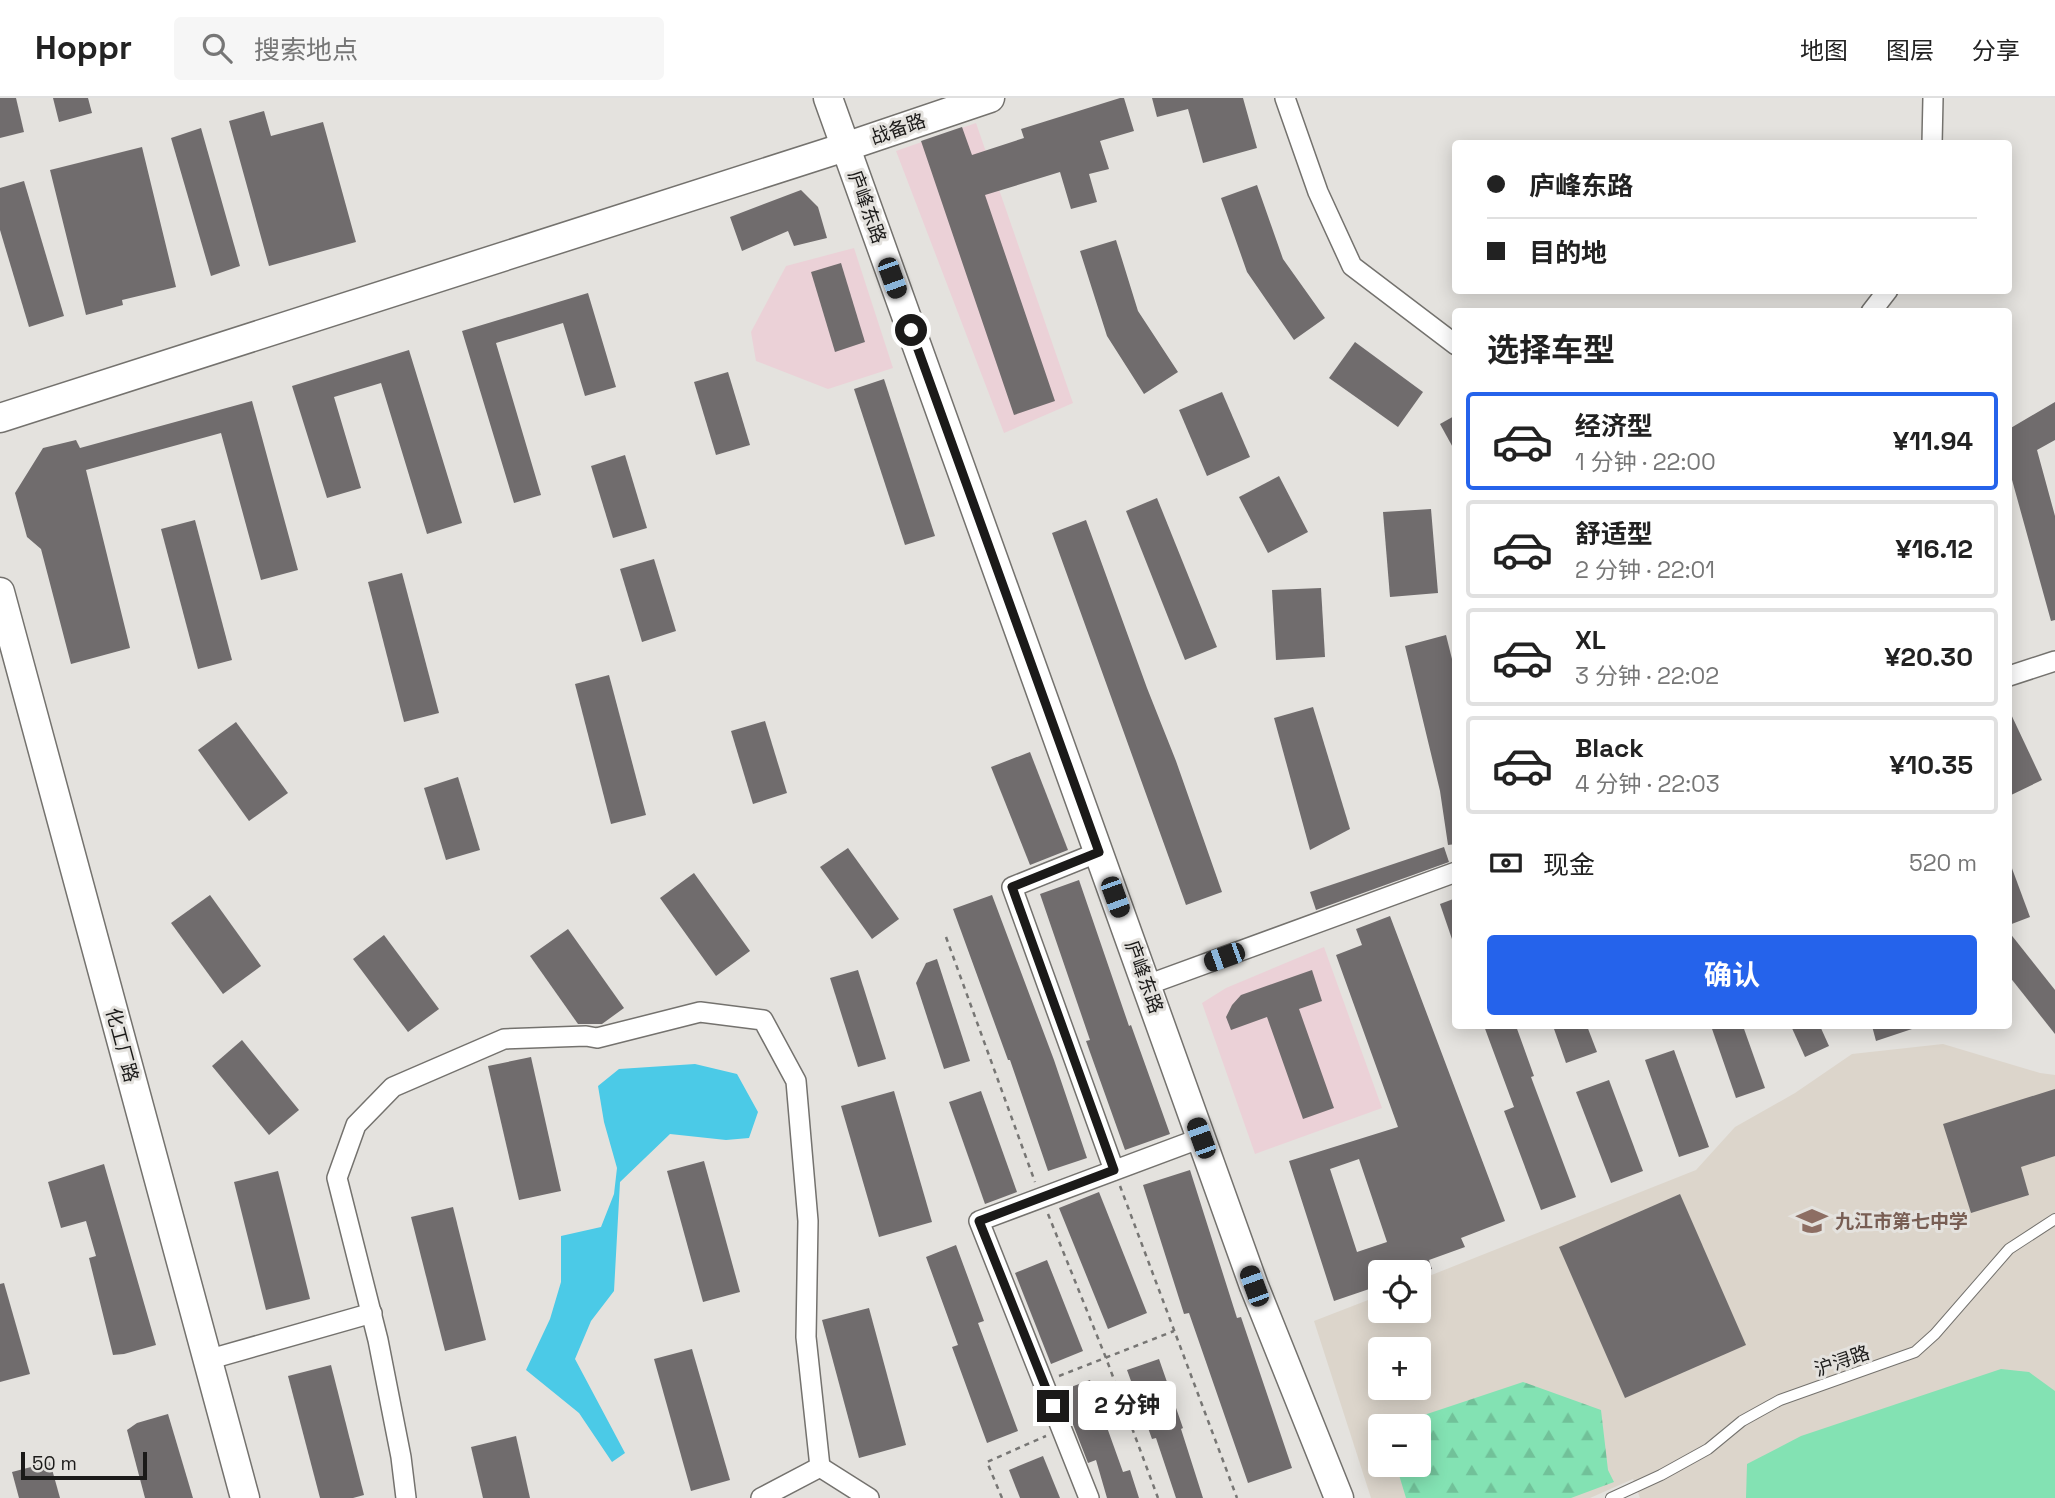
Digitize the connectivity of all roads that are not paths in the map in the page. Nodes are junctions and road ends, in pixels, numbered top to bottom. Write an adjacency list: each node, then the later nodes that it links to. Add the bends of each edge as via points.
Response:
1 (828, 98): 6 (street, 庐峰东路)
2 (990, 98): 6 (street, 战备路)
3 (1285, 98): 9 (street, via 1318,192 1352,266)
4 (1933, 98): 5 (street)
5 (1932, 140)
6 (845, 147): 10 (street, 战备路); 14 (street, 庐峰东路)
7 (1885, 294): 8 (street)
8 (1874, 308)
9 (1452, 342)
10 (0, 418)
11 (0, 592): 21 (street, 化工厂路)
12 (2055, 660): 13 (street)
13 (2012, 675)
14 (1099, 852): 16 (street, 庐峰东路); 18 (street, via 1012,887)
15 (1452, 873): 16 (street)
16 (1147, 985): 17 (street, 庐峰东路)
17 (1201, 1138): 18 (street); 28 (street, 庐峰东路)
18 (1114, 1170): 27 (street, via 979,1221)
19 (2055, 1219): 29 (lane, 沪浔路, via 2009,1249 1915,1352 1780,1400 1742,1421 1708,1449)
20 (372, 1313): 21 (street); 22 (street, via 337,1178 356,1125 393,1087 504,1039 597,1038 700,1012 763,1020 796,1081 808,1221 806,1336); 24 (street)
21 (207, 1360): 23 (street, 化工厂路)
22 (820, 1467): 25 (street); 26 (street)
23 (245, 1498)
24 (406, 1498)
25 (761, 1498)
26 (869, 1498)
27 (1089, 1498)
28 (1339, 1498)
29 (1611, 1498)

